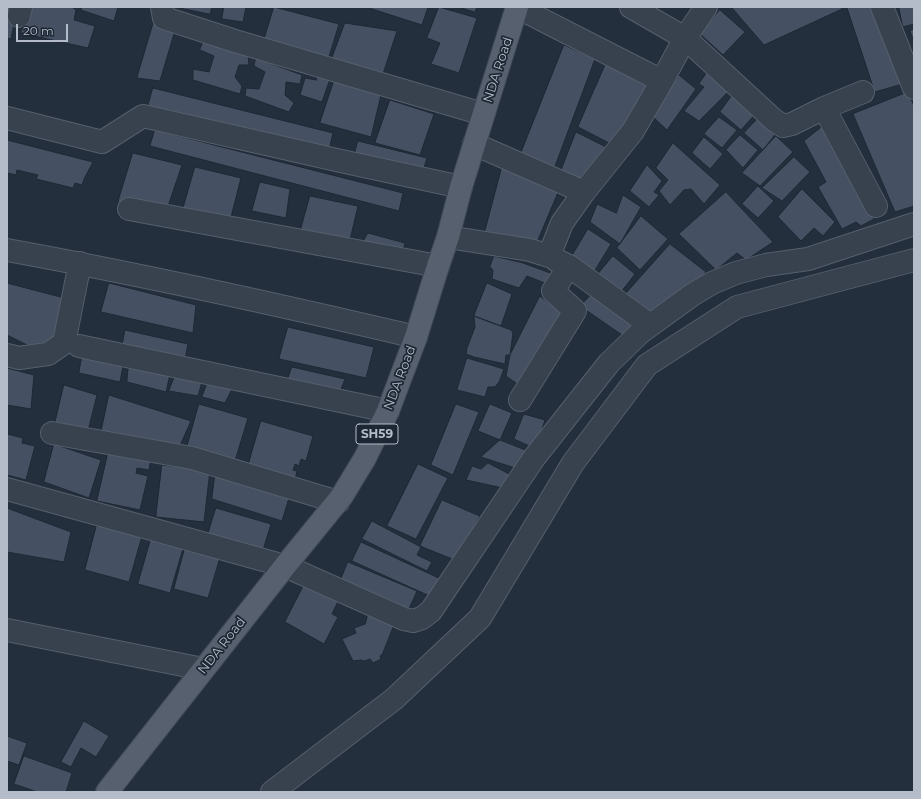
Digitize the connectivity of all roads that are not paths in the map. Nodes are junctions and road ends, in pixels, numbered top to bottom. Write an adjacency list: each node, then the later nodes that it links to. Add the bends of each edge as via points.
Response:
1 (162, 7): 11 (street, via 164,18)
2 (517, 7): 8 (street); 11 (main road, NDA Road / SH59)
3 (631, 7): 6 (street)
4 (706, 7): 6 (street)
5 (882, 7): 7 (street)
6 (684, 38): 8 (street); 10 (street, via 783,126)
7 (912, 78)
8 (662, 81): 15 (street, via 633,131)
9 (862, 92): 10 (street)
10 (824, 108): 16 (street)
11 (483, 114): 13 (main road, NDA Road / SH59)
12 (7, 118): 14 (street, via 102,142 143,116)
13 (474, 144): 14 (main road, NDA Road / SH59); 15 (street)
14 (462, 187): 19 (main road, NDA Road / SH59)
15 (584, 192): 21 (street, via 562,223)
16 (876, 206)
17 (129, 209): 24 (street)
18 (914, 224): 26 (street, via 808,259 766,265 736,273 712,283)
19 (448, 237): 21 (street, via 530,250); 24 (main road, NDA Road / SH59)
20 (7, 250): 23 (street)
21 (549, 256): 25 (street)
22 (914, 260): 39 (street, via 737,307 647,365 573,463 480,618 394,699)
23 (80, 263): 27 (street); 29 (street, via 64,343 48,354 20,358)
24 (438, 266): 27 (main road, NDA Road / SH59)
25 (569, 266): 26 (street); 30 (street, via 553,291 575,310)
26 (650, 325): 35 (street, via 610,363 534,458 431,611 422,618 413,621 392,615)
27 (416, 337): 31 (main road, NDA Road / SH59)
28 (79, 346): 31 (street)
29 (7, 355)
30 (520, 400)
31 (388, 411): 34 (main road, NDA Road / SH59, via 365,458)
32 (52, 433): 34 (street, via 192,458)
33 (7, 489): 35 (street)
34 (338, 502): 35 (main road, NDA Road / SH59)
35 (285, 566): 37 (main road, NDA Road / SH59)
36 (7, 630): 37 (street)
37 (203, 669): 38 (main road, NDA Road / SH59)
38 (106, 792)
39 (272, 792)

